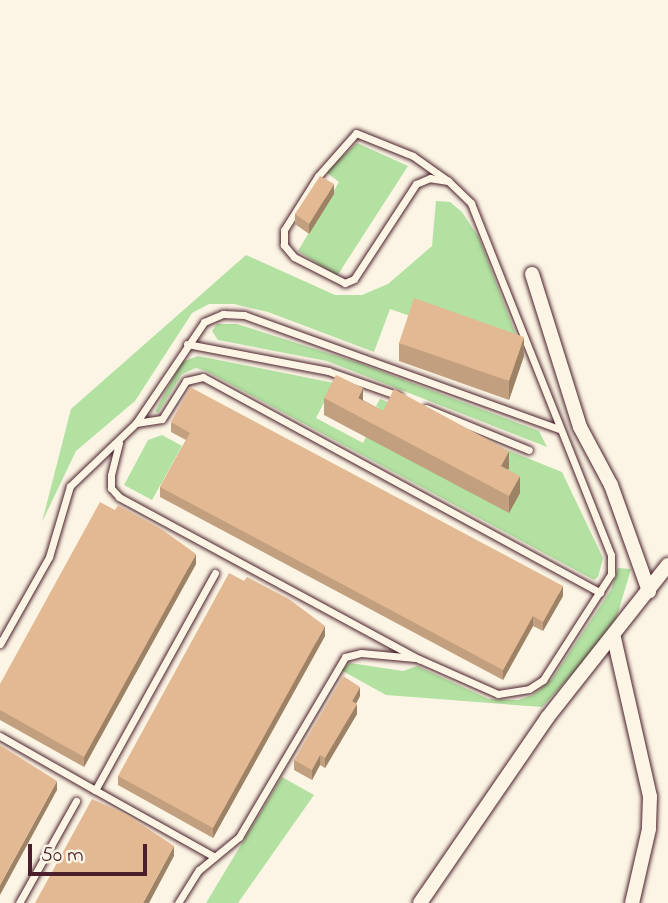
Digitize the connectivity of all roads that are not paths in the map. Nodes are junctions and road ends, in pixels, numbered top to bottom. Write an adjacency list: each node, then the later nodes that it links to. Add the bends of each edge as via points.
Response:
1 (449, 181): 1 (lane, via 430,178 416,184 354,279 345,283 294,257 284,245 284,230 356,133 413,156); 7 (lane, via 471,203)
2 (533, 274): 12 (street, via 580,427 611,485)
3 (187, 344): 4 (lane, via 328,371); 6 (lane); 7 (lane, via 204,322 223,314 244,314)
4 (403, 398)
5 (416, 403): 9 (lane)
6 (136, 423): 8 (lane); 13 (lane, via 162,419 186,381 203,377)
7 (559, 429): 13 (lane, via 611,555 611,574)
8 (119, 443): 15 (lane, via 70,486 49,557); 16 (lane, via 111,475 111,488 119,497)
9 (529, 450)
10 (668, 565): 12 (street)
11 (215, 573): 18 (lane)
12 (649, 591): 14 (street)
13 (600, 593): 16 (lane, via 543,680 529,689 498,694)
14 (614, 638): 23 (street, via 547,718); 24 (street, via 650,797 649,829)
15 (0, 644)
16 (419, 659): 20 (lane, via 361,653 345,657 240,837)
17 (0, 736): 18 (lane)
18 (95, 790): 20 (lane)
19 (76, 801): 21 (lane)
20 (215, 858): 22 (lane, via 199,870)
21 (19, 903)
22 (178, 903)
23 (420, 903)
24 (632, 903)

